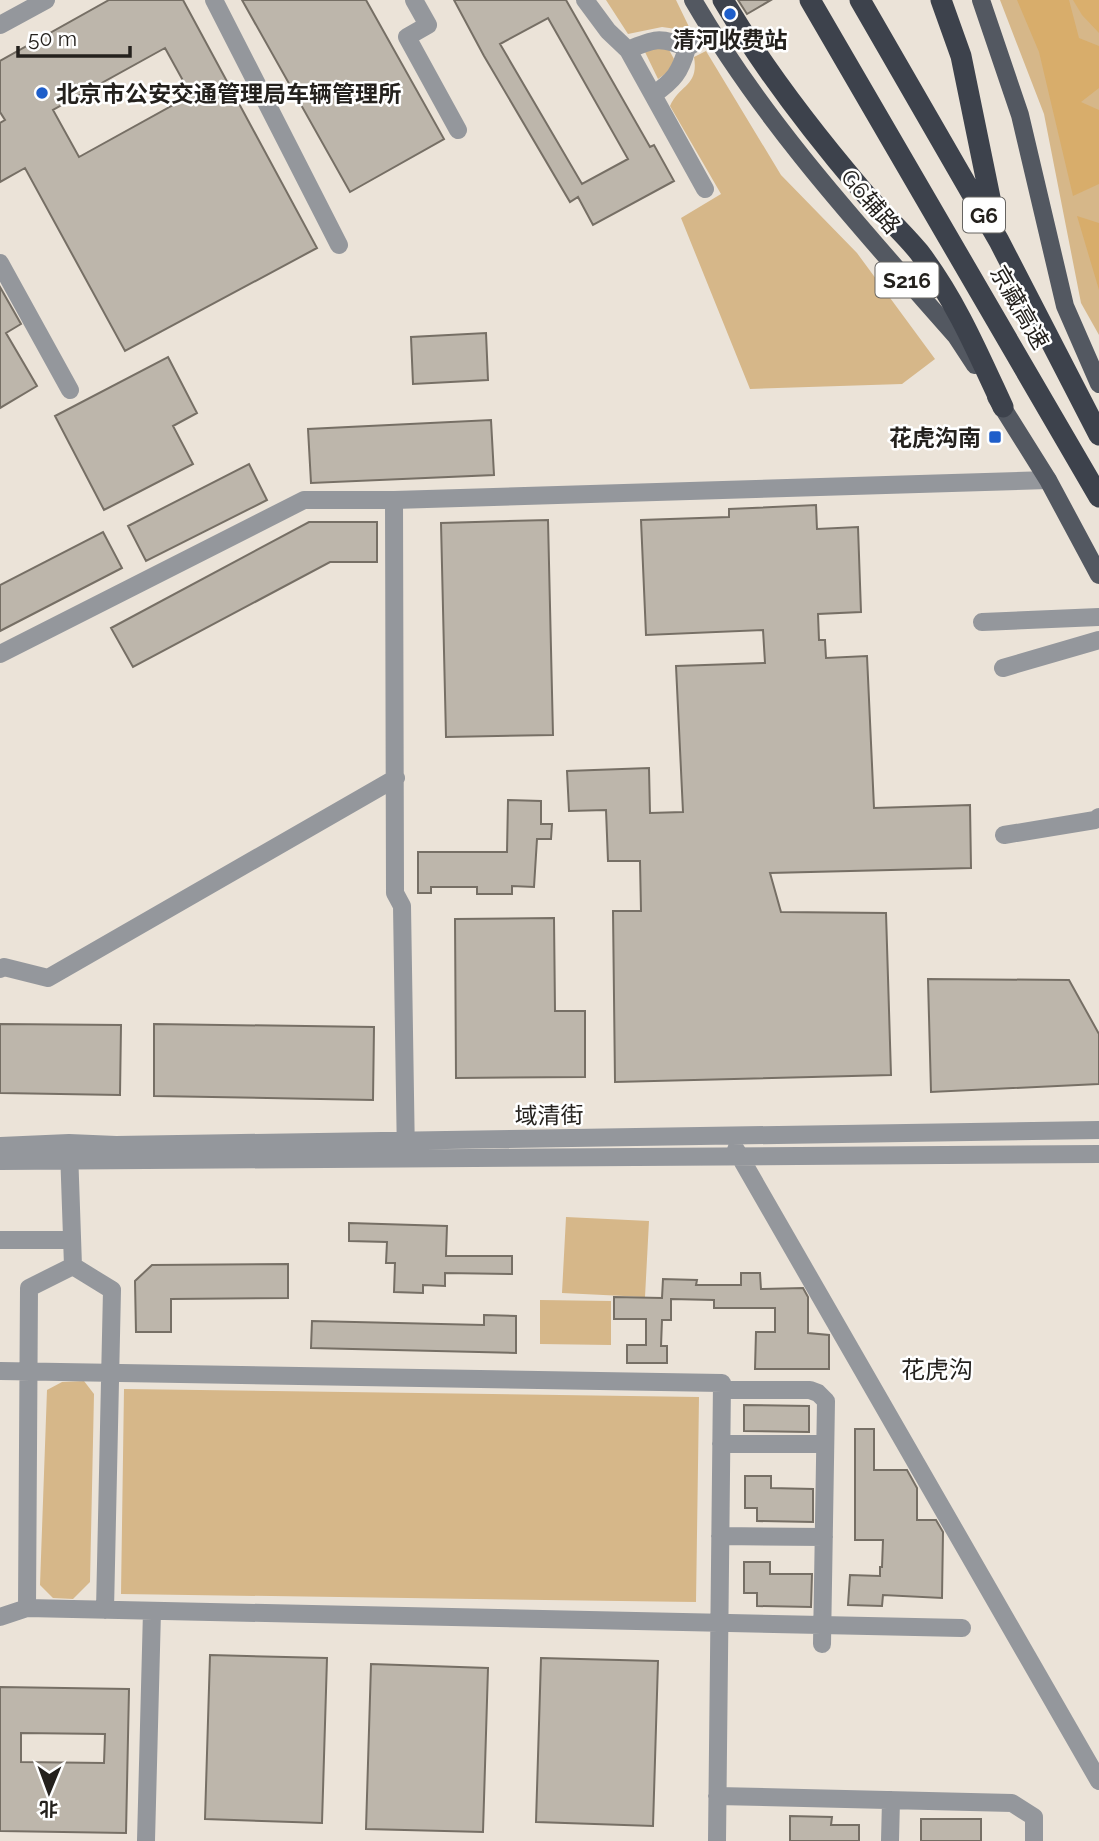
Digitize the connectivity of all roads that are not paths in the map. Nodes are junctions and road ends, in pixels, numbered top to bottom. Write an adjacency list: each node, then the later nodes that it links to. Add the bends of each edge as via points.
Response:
1 (46, 0): 12 (street)
2 (214, 0): 21 (street)
3 (414, 0): 18 (street, via 428,24 407,37)
4 (585, 0): 15 (street)
5 (693, 0): 13 (main road, G6辅路 / S216)
6 (723, 0): 25 (highway, via 752,50 805,121 936,276 961,316)
7 (810, 0): 28 (highway, 京藏高速 / G6)
8 (860, 0): 20 (highway, 京藏高速 / G6)
9 (931, 0): 16 (highway)
10 (941, 0): 16 (highway)
11 (981, 0): 23 (main road, via 1020,115 1065,306)
12 (0, 25)
13 (712, 32): 14 (street); 25 (main road, G6辅路 / S216, via 797,152 956,336)
14 (687, 48): 15 (street, via 668,39 647,41); 17 (street, via 671,82)
15 (628, 50): 17 (street)
16 (961, 56): 20 (highway)
17 (653, 95): 19 (street)
18 (458, 130)
19 (705, 189)
20 (999, 241): 26 (highway, 京藏高速 / G6)
21 (339, 245)
22 (0, 263): 24 (street)
23 (1099, 384)
24 (70, 390)
25 (1003, 407): 27 (main road, G6辅路 / S216)
26 (1099, 435)
27 (1048, 480): 29 (street); 30 (main road, G6辅路 / S216)
28 (1099, 497)
29 (394, 500): 34 (street, via 304,500); 36 (street)
30 (1099, 575)
31 (1099, 617): 32 (street)
32 (982, 622)
33 (1099, 640): 35 (street)
34 (0, 654)
35 (1003, 668)
36 (396, 778): 39 (street, via 48,978); 43 (street)
37 (1099, 817): 38 (street)
38 (1004, 835)
39 (1, 967)
40 (1099, 1130): 41 (street, 域清街)
41 (729, 1137): 43 (street, 域清街); 46 (street)
42 (0, 1146): 44 (street, 域清街)
43 (406, 1149): 44 (street, 域清街, via 116,1145); 46 (street, 域清街)
44 (69, 1152): 47 (street, 域清街); 49 (street)
45 (1099, 1154): 46 (street, 域清街)
46 (740, 1156): 67 (street)
47 (0, 1161)
48 (0, 1240): 49 (street)
49 (72, 1240): 50 (street)
50 (72, 1266): 52 (street, via 29,1288); 53 (street, via 112,1290)
51 (0, 1371): 52 (street)
52 (29, 1371): 53 (street); 59 (street)
53 (110, 1373): 54 (street, via 722,1383); 60 (street)
54 (722, 1390): 55 (street); 56 (street, via 818,1393 826,1401)
55 (721, 1444): 56 (street); 57 (street)
56 (825, 1444): 58 (street)
57 (720, 1536): 58 (street); 63 (street)
58 (824, 1537): 64 (street)
59 (27, 1608): 60 (street); 62 (street)
60 (105, 1610): 61 (street)
61 (152, 1611): 63 (street); 70 (street)
62 (0, 1617)
63 (719, 1623): 64 (street); 68 (street)
64 (822, 1625): 65 (street); 66 (street)
65 (962, 1628)
66 (822, 1644)
67 (1099, 1781)
68 (717, 1796): 69 (street); 71 (street)
69 (891, 1800): 72 (street); 73 (street, via 1012,1803 1034,1817)
70 (146, 1841)
71 (717, 1841)
72 (890, 1841)
73 (1034, 1841)

